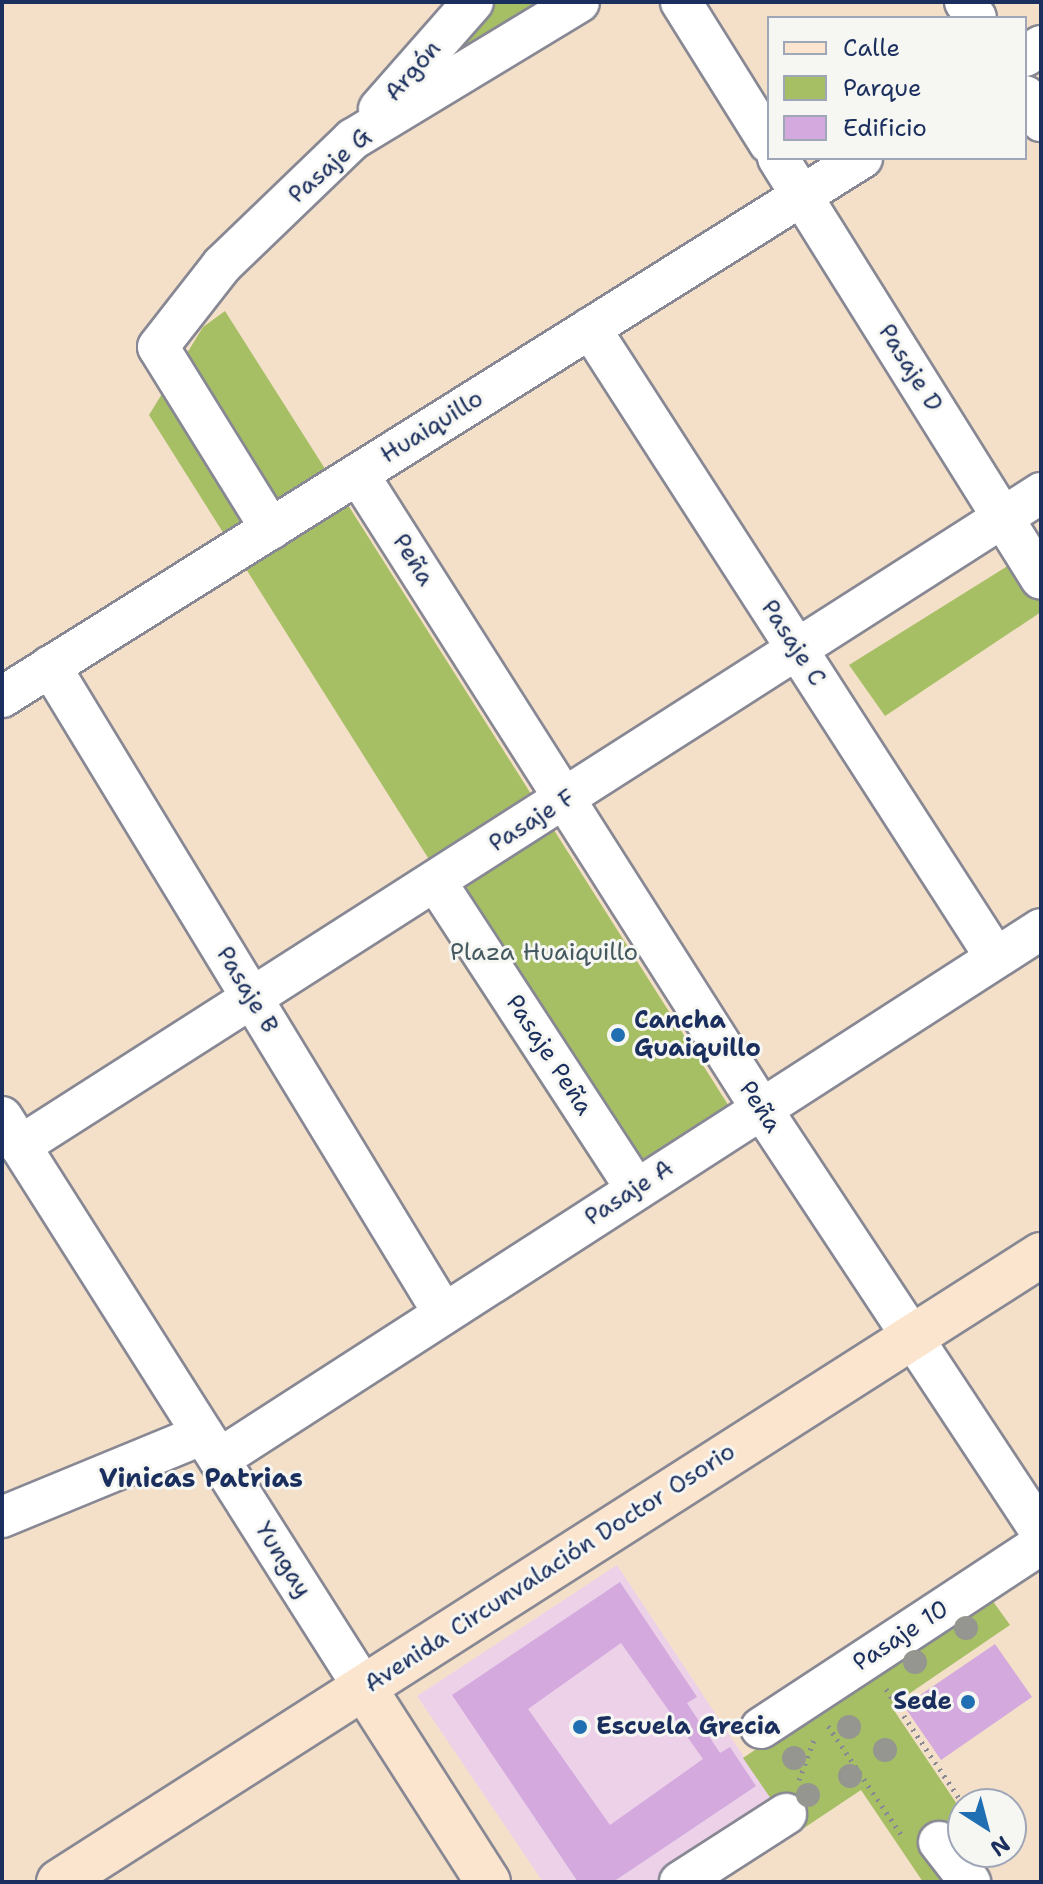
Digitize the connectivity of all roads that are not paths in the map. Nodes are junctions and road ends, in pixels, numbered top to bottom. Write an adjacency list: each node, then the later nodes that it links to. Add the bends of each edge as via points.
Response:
1 (473, 2): 6 (street, Argón)
2 (579, 2): 6 (street, Pasaje G)
3 (681, 2): 7 (street)
4 (1027, 99): 5 (street)
5 (1041, 121)
6 (353, 139): 15 (street, Pasaje G, via 222,265 158,347)
7 (767, 140)
8 (779, 160): 10 (street, Pasaje D)
9 (859, 160): 10 (street, Huaiquillo)
10 (802, 196): 11 (street, Huaiquillo); 14 (street, Pasaje D)
11 (590, 328): 12 (street, Huaiquillo); 17 (street, Pasaje C)
12 (358, 474): 15 (street, Huaiquillo); 20 (street, Peña)
13 (1041, 493): 14 (street, Pasaje F)
14 (1003, 518): 16 (street, Pasaje D); 17 (street, Pasaje F)
15 (271, 529): 18 (street, Huaiquillo)
16 (1041, 579)
17 (798, 652): 20 (street, Pasaje F); 23 (street, Pasaje C)
18 (50, 666): 19 (street, Huaiquillo); 24 (street, Pasaje B)
19 (2, 697)
20 (565, 800): 21 (street, Pasaje F); 25 (street, Peña)
21 (436, 882): 24 (street, Pasaje F); 27 (street, Pasaje Peña)
22 (1041, 929): 23 (street, Pasaje A)
23 (996, 958): 25 (street, Pasaje A)
24 (253, 1000): 26 (street, Pasaje F); 29 (street, Pasaje B)
25 (761, 1108): 27 (street, Pasaje A); 30 (street, Peña)
26 (11, 1132): 31 (street, Yungay)
27 (636, 1189): 29 (street, Pasaje A)
28 (1041, 1255): 30 (main road, Avenida Circunvalación Doctor Osorio)
29 (444, 1314): 31 (street, Pasaje A)
30 (911, 1337): 33 (street, Peña); 35 (main road, Avenida Circunvalación Doctor Osorio)
31 (211, 1447): 32 (street, Pasaje A); 35 (street, Yungay)
32 (2, 1517)
33 (1041, 1532)
34 (1041, 1544): 36 (street, Pasaje 10)
35 (364, 1688): 39 (main road, Avenida Circunvalación Doctor Osorio); 40 (main road, Yungay)
36 (761, 1728)
37 (786, 1814): 41 (street)
38 (939, 1842): 42 (street)
39 (59, 1882)
40 (488, 1882)
41 (680, 1882)
42 (970, 1882)

